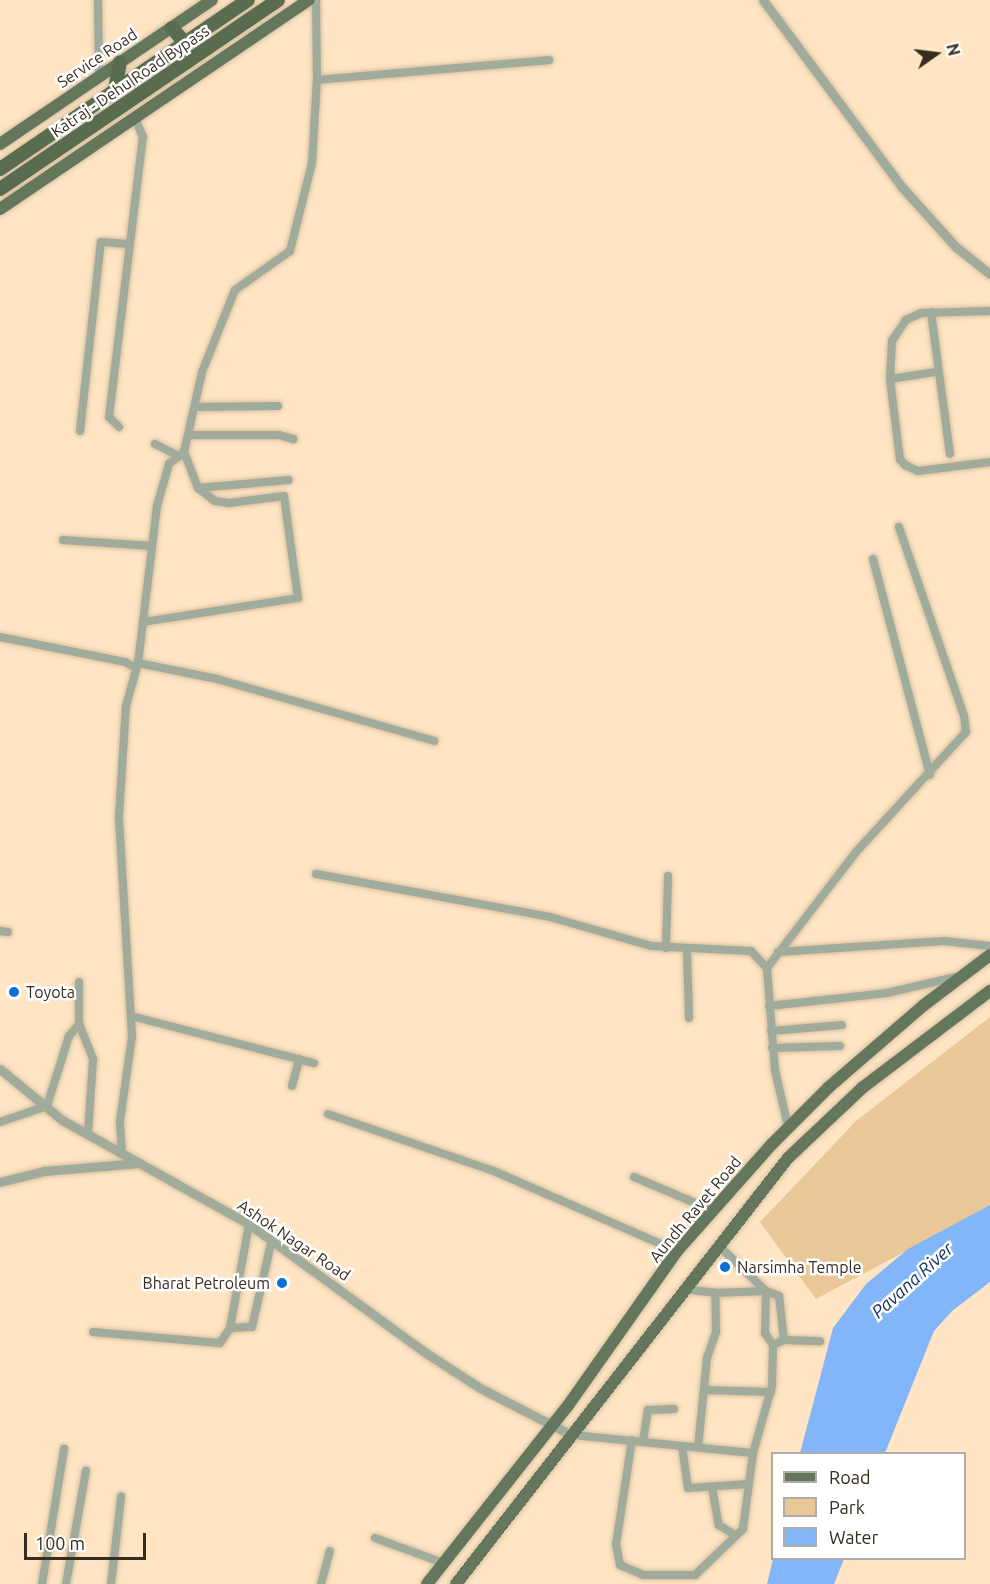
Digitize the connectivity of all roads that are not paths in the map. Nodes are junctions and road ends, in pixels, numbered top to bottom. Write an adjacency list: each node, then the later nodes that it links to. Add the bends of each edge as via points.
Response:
1 (99, 0): 13 (street)
2 (212, 0): 9 (main road, Service Road)
3 (248, 0): 8 (highway, Katraj - Dehu Road Bypass)
4 (279, 0): 19 (highway, Katraj - Dehu Road Bypass)
5 (309, 0): 16 (main road)
6 (316, 0): 14 (street)
7 (763, 0): 22 (street, via 901,186 956,247)
8 (235, 5): 10 (highway, Katraj - Dehu Road Bypass)
9 (172, 28): 10 (highway); 12 (main road, Service Road)
10 (185, 43): 15 (highway, Katraj - Dehu Road Bypass)
11 (549, 60): 14 (street)
12 (120, 62): 13 (main road, Service Road); 15 (highway)
13 (99, 76): 17 (main road, Service Road)
14 (317, 80): 28 (street, via 312,163 290,251 235,290 202,372)
15 (115, 90): 18 (highway, Katraj - Dehu Road Bypass)
16 (135, 118): 20 (main road); 21 (street, via 143,137)
17 (0, 144)
18 (0, 169)
19 (0, 189)
20 (0, 210)
21 (129, 244): 29 (street, via 109,417); 30 (street, via 101,242)
22 (990, 274)
23 (990, 311): 24 (street)
24 (931, 312): 25 (street); 26 (street, via 915,315 899,328 892,341)
25 (936, 372): 26 (street); 35 (street)
26 (890, 379): 36 (street, via 899,450 905,465 918,471)
27 (278, 406): 28 (street)
28 (195, 407): 31 (street)
29 (118, 427)
30 (80, 431)
31 (188, 435): 32 (street); 34 (street)
32 (294, 438)
33 (155, 444): 34 (street)
34 (181, 454): 38 (street); 41 (street, via 169,464 157,506)
35 (950, 454)
36 (990, 462)
37 (289, 480): 38 (street)
38 (198, 488): 43 (street, via 215,501 229,503 284,496 298,598)
39 (899, 527): 47 (street, via 965,724 961,740)
40 (63, 540): 41 (street)
41 (152, 546): 43 (street)
42 (873, 559): 47 (street)
43 (143, 622): 45 (street)
44 (0, 637): 45 (street)
45 (137, 665): 46 (street, via 217,679); 60 (street, via 126,706 119,816)
46 (434, 741)
47 (930, 775): 53 (street, via 856,852)
48 (316, 874): 51 (street, via 550,917)
49 (668, 876): 51 (street)
50 (990, 946): 53 (street, via 934,942)
51 (666, 948): 52 (street)
52 (687, 950): 55 (street, via 751,951); 61 (street)
53 (778, 952): 55 (street)
54 (990, 955): 56 (main road, Aundh Ravet Road)
55 (767, 968): 59 (street)
56 (963, 976): 59 (street, via 887,993); 74 (main road, Aundh Ravet Road, via 924,1005)
57 (79, 982): 62 (street)
58 (990, 992): 83 (main road, via 818,1126)
59 (769, 1006): 64 (street)
60 (131, 1016): 67 (street); 76 (street, via 128,1079 120,1121)
61 (689, 1018)
62 (79, 1024): 71 (street, via 69,1036); 75 (street, via 93,1059)
63 (842, 1025): 64 (street)
64 (771, 1031): 66 (street)
65 (840, 1046): 66 (street)
66 (772, 1048): 74 (street)
67 (299, 1059): 68 (street); 70 (street)
68 (314, 1063)
69 (2, 1073): 71 (street, Ashok Nagar Road)
70 (292, 1086)
71 (47, 1106): 73 (street); 75 (street, Ashok Nagar Road)
72 (328, 1114): 84 (street, via 496,1172)
73 (0, 1122)
74 (788, 1126): 80 (main road, Aundh Ravet Road)
75 (88, 1134): 76 (street, Ashok Nagar Road)
76 (122, 1153): 77 (street, Ashok Nagar Road)
77 (141, 1163): 79 (street, via 44,1171); 81 (street, Ashok Nagar Road)
78 (634, 1177): 80 (street)
79 (0, 1182)
80 (714, 1211): 84 (main road, Aundh Ravet Road)
81 (249, 1224): 82 (street, Ashok Nagar Road); 88 (street)
82 (272, 1239): 88 (street, via 252,1327); 96 (street, Ashok Nagar Road, via 423,1351 480,1388)
83 (718, 1245): 85 (main road); 86 (street)
84 (677, 1251): 96 (main road, Aundh Ravet Road)
85 (683, 1288): 87 (street); 97 (main road)
86 (766, 1291): 87 (street); 90 (street, via 782,1301); 92 (street, via 765,1333)
87 (715, 1293): 93 (street, via 716,1332 707,1358)
88 (230, 1328): 89 (street, via 224,1340 210,1345)
89 (93, 1332)
90 (784, 1340): 91 (street); 92 (street)
91 (820, 1341)
92 (773, 1345): 94 (street)
93 (704, 1390): 94 (street); 101 (street)
94 (771, 1392): 103 (street)
95 (674, 1409): 99 (street, via 648,1410)
96 (553, 1424): 97 (street, Ashok Nagar Road); 111 (main road, Aundh Ravet Road)
97 (572, 1435): 98 (street); 117 (main road)
98 (632, 1440): 99 (street); 108 (street, via 616,1544 620,1565 643,1575 695,1575)
99 (643, 1441): 100 (street)
100 (682, 1446): 101 (street); 106 (street, via 686,1486)
101 (698, 1448): 103 (street)
102 (64, 1449): 112 (street)
103 (753, 1453): 105 (street)
104 (86, 1471): 113 (street)
105 (749, 1484): 106 (street); 108 (street, via 742,1529)
106 (712, 1487): 108 (street, via 718,1525)
107 (121, 1497): 114 (street)
108 (736, 1536)
109 (375, 1538): 111 (street)
110 (330, 1551): 115 (street)
111 (443, 1563): 116 (main road, Aundh Ravet Road)
112 (42, 1584)
113 (66, 1584)
114 (111, 1584)
115 (321, 1584)
116 (427, 1584)
117 (456, 1584)

